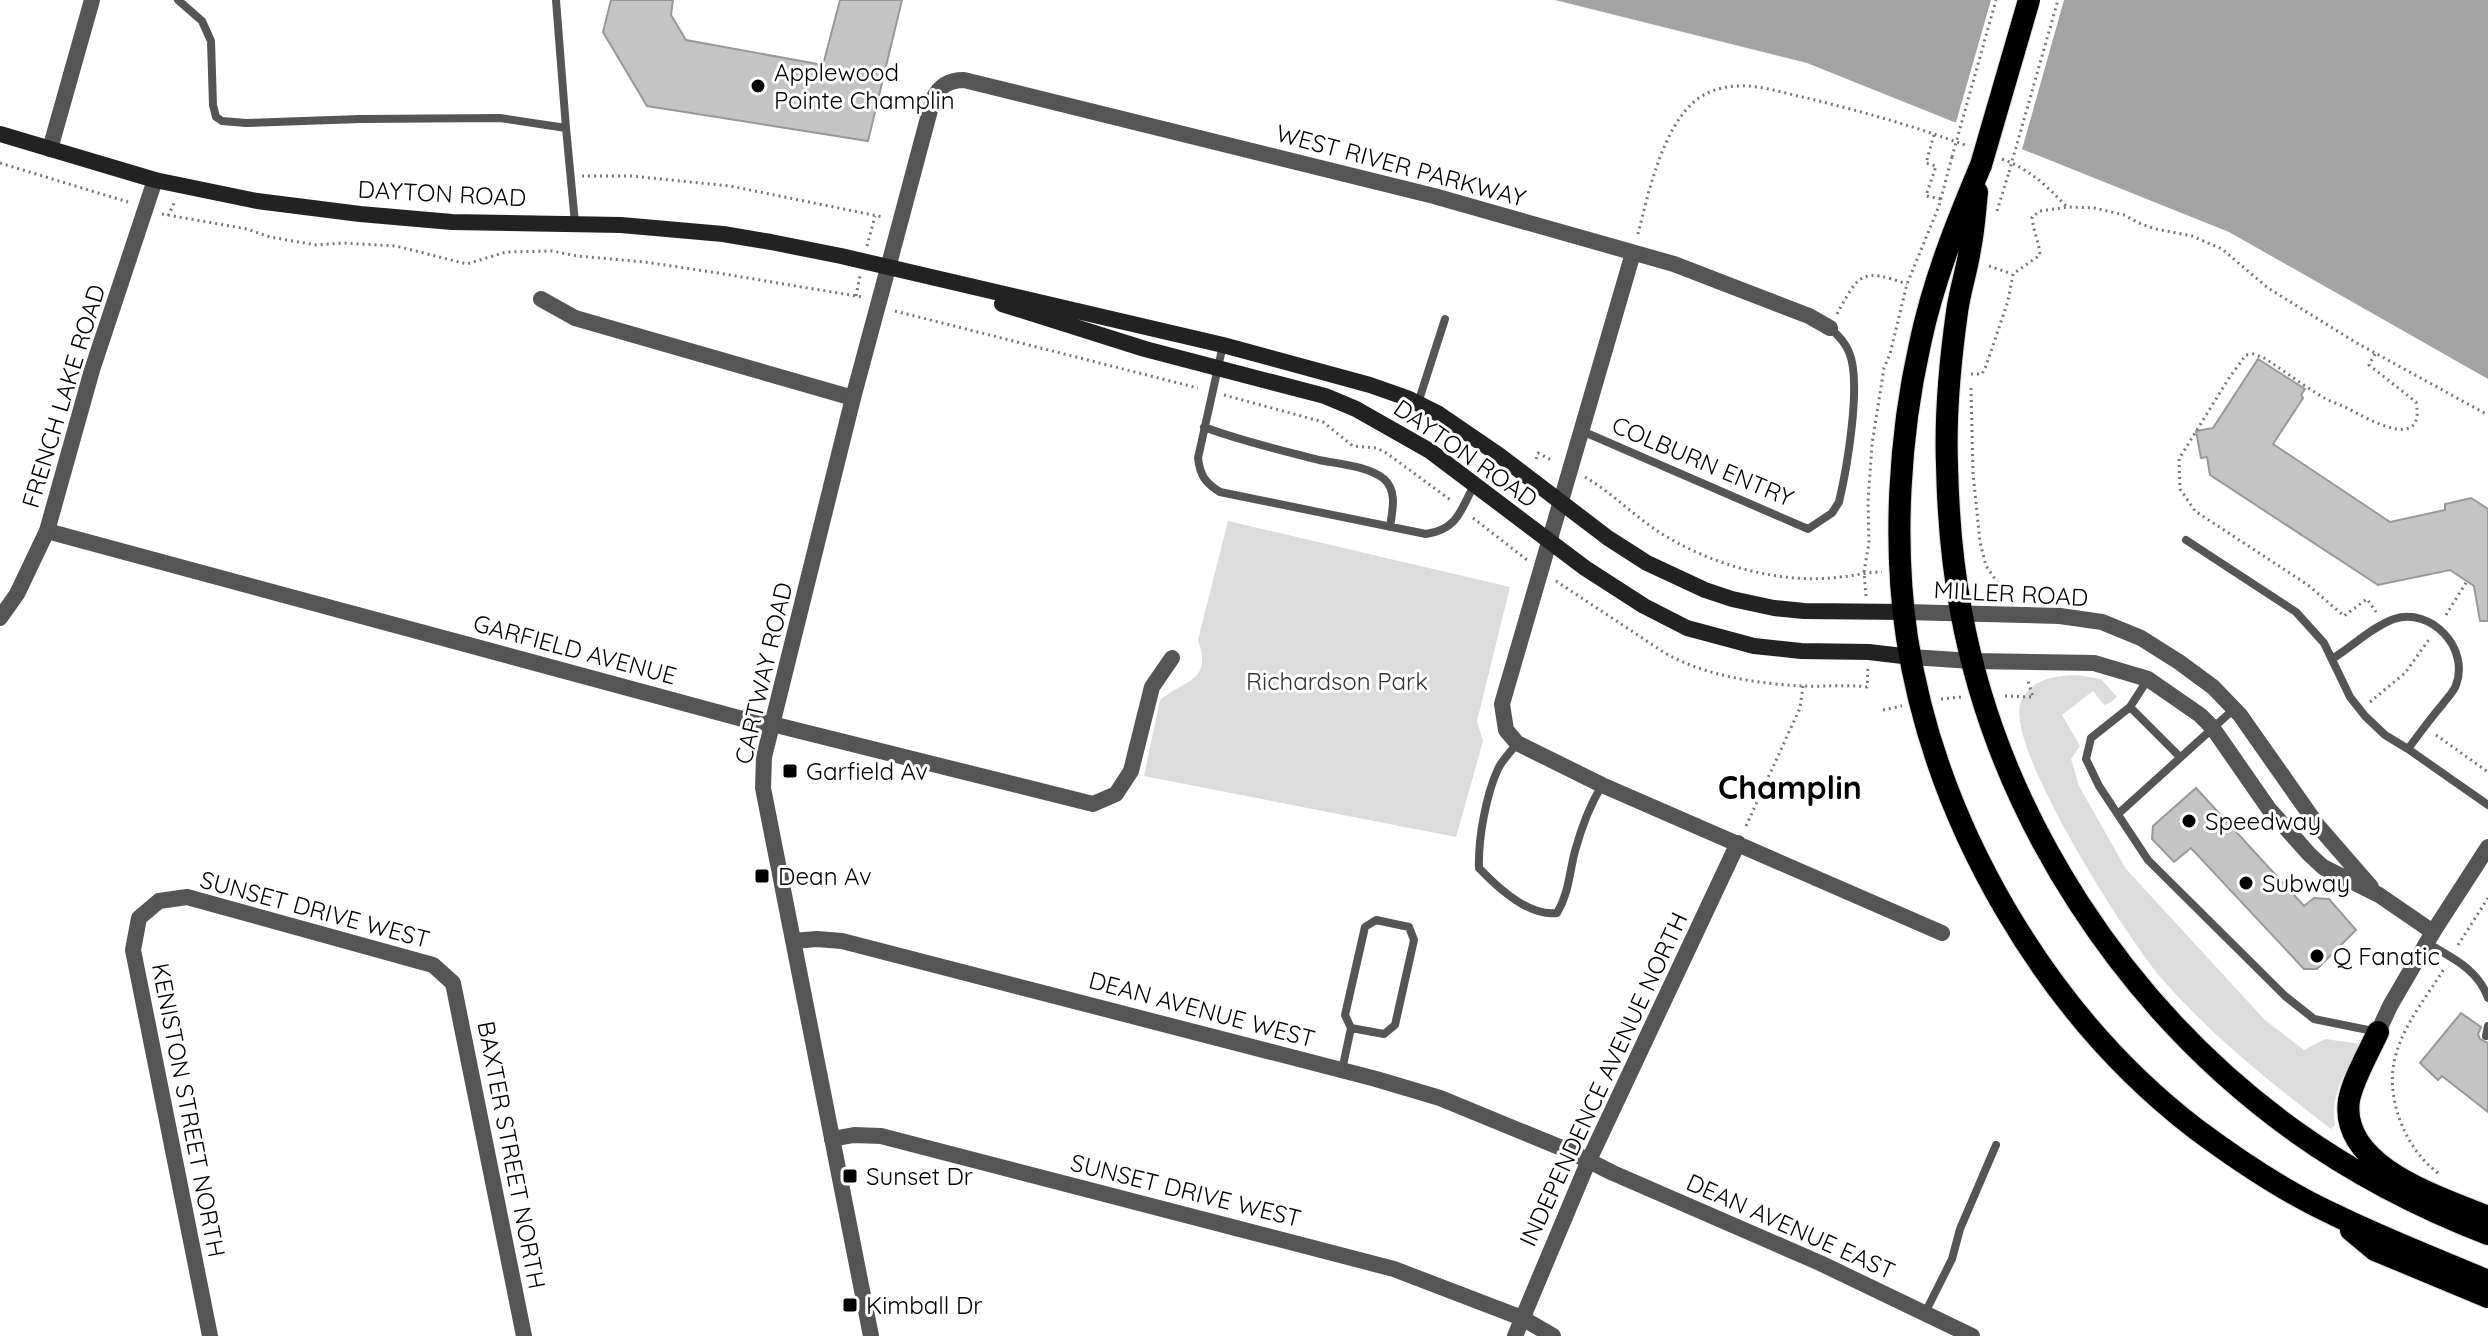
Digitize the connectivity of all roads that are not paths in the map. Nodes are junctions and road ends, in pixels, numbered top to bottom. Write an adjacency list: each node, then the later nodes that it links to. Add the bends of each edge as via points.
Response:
1 (92, 0): 8 (street)
2 (178, 0): 6 (lane, via 202,21 211,41 213,105 222,121 500,118)
3 (556, 0): 6 (lane)
4 (2029, 0): 9 (highway, bridge)
5 (950, 82): 12 (street, WEST RIVER PARKWAY, via 978,82 1434,196); 13 (street, CARTWAY ROAD, via 933,99)
6 (566, 128): 11 (lane)
7 (0, 134): 8 (main road, DAYTON ROAD)
8 (50, 149): 10 (main road, DAYTON ROAD)
9 (1983, 157): 29 (highway, via 1946,249 1915,367 1900,512); 30 (highway, via 1948,388 1947,476)
10 (155, 180): 11 (main road, DAYTON ROAD, via 257,201 360,214 452,222); 26 (street, FRENCH LAKE ROAD, via 92,370)
11 (575, 223): 13 (main road, DAYTON ROAD, via 723,234)
12 (1633, 253): 16 (street, WEST RIVER PARKWAY, via 1708,276); 22 (street)
13 (888, 268): 17 (main road, DAYTON ROAD); 18 (main road, DAYTON ROAD, via 1145,349); 19 (street, CARTWAY ROAD)
14 (541, 299): 19 (street, via 575,318)
15 (1445, 319): 20 (lane)
16 (1830, 328): 22 (lane, COLBURN ENTRY, via 1849,350 1856,382 1839,502 1808,529)
17 (1223, 345): 18 (lane); 20 (main road, DAYTON ROAD)
18 (1217, 366): 21 (lane); 23 (main road, DAYTON ROAD, via 1356,409 1421,445)
19 (853, 398): 39 (street, CARTWAY ROAD)
20 (1418, 403): 24 (main road, DAYTON ROAD)
21 (1204, 427): 25 (lane, via 1384,478 1393,503); 25 (lane, via 1199,470 1220,492)
22 (1581, 430): 24 (street)
23 (1474, 485): 25 (lane, via 1455,522 1441,532); 28 (main road, DAYTON ROAD)
24 (1560, 500): 28 (street); 29 (main road, DAYTON ROAD, via 1647,563 1732,599 1804,611)
25 (1390, 527)
26 (47, 531): 31 (street, FRENCH LAKE ROAD); 39 (street, GARFIELD AVENUE)
27 (2186, 540): 34 (lane, via 2296,612)
28 (1549, 543): 32 (main road, DAYTON ROAD, via 1665,619 1707,635 1754,646); 41 (street, via 1502,704 1506,730)
29 (1904, 612): 30 (street, MILLER ROAD); 32 (highway)
30 (1961, 613): 35 (highway); 38 (street, MILLER ROAD, via 2102,622 2179,662)
31 (0, 618)
32 (1911, 657): 35 (street, MILLER ROAD); 64 (highway, via 1935,751 1965,830 1999,898 2063,995 2123,1064 2195,1128)
33 (1172, 658): 39 (street, GARFIELD AVENUE, via 1152,687 1131,771 1116,794 1093,804)
34 (2332, 659): 42 (lane, via 2350,697 2385,735); 42 (lane, via 2394,619 2412,617 2442,629 2459,669 2456,686)
35 (1972, 661): 36 (street, MILLER ROAD, via 2094,663); 66 (highway, via 2008,768 2041,839 2109,948 2166,1017 2228,1077 2297,1132 2391,1190)
36 (2148, 679): 37 (lane); 40 (street, MILLER ROAD)
37 (2130, 707): 43 (lane); 46 (lane, via 2091,738 2086,759)
38 (2234, 709): 40 (lane); 49 (street, MILLER ROAD, via 2318,826)
39 (772, 724): 53 (street, CARTWAY ROAD, via 763,788)
40 (2212, 727): 43 (lane); 49 (street, MILLER ROAD, via 2298,843 2323,867)
41 (1517, 743): 44 (street); 44 (lane, via 1499,766 1478,850 1479,868 1509,898 1557,913 1592,801)
42 (2408, 749): 45 (lane)
43 (2180, 757): 46 (lane)
44 (1602, 785): 47 (street)
45 (2488, 805)
46 (2118, 814): 58 (lane, via 2148,860 2285,996 2314,1019)
47 (1738, 843): 51 (street); 63 (street, INDEPENDENCE AVENUE NORTH)
48 (2488, 847): 52 (street)
49 (2379, 895): 52 (street, MILLER ROAD)
50 (159, 901): 54 (street, SUNSET DRIVE WEST, via 187,897 433,965); 71 (street, KENISTON STREET NORTH, via 139,918 133,950)
51 (1942, 933)
52 (2430, 937): 55 (lane, via 2473,971); 58 (street)
53 (793, 941): 60 (street, DEAN AVENUE WEST, via 842,941); 61 (street, CARTWAY ROAD)
54 (453, 983): 72 (street, BAXTER STREET NORTH)
55 (2488, 998)
56 (2488, 1026): 59 (lane)
57 (1351, 1028): 57 (lane, via 1384,1034 1395,1025 1414,940 1409,927 1376,920 1365,927 1345,1015); 60 (lane)
58 (2378, 1032): 65 (highway, via 2349,1102 2354,1137 2382,1166)
59 (2486, 1036)
60 (1342, 1071): 63 (street, DEAN AVENUE WEST, via 1440,1098)
61 (832, 1139): 70 (street, SUNSET DRIVE WEST, via 881,1136 1334,1253 1394,1269); 73 (street, CARTWAY ROAD)
62 (1996, 1145): 69 (lane)
63 (1589, 1160): 69 (street, DEAN AVENUE EAST); 70 (street, INDEPENDENCE AVENUE NORTH)
64 (2332, 1214): 67 (highway); 68 (highway, via 2375,1250)
65 (2488, 1217)
66 (2488, 1234)
67 (2488, 1281)
68 (2488, 1297)
69 (1925, 1313): 76 (street, DEAN AVENUE EAST)
70 (1522, 1318): 74 (street, INDEPENDENCE AVENUE NORTH); 75 (street, SUNSET DRIVE WEST)
71 (210, 1336)
72 (524, 1336)
73 (871, 1336)
74 (1515, 1336)
75 (1553, 1336)
76 (1972, 1336)

